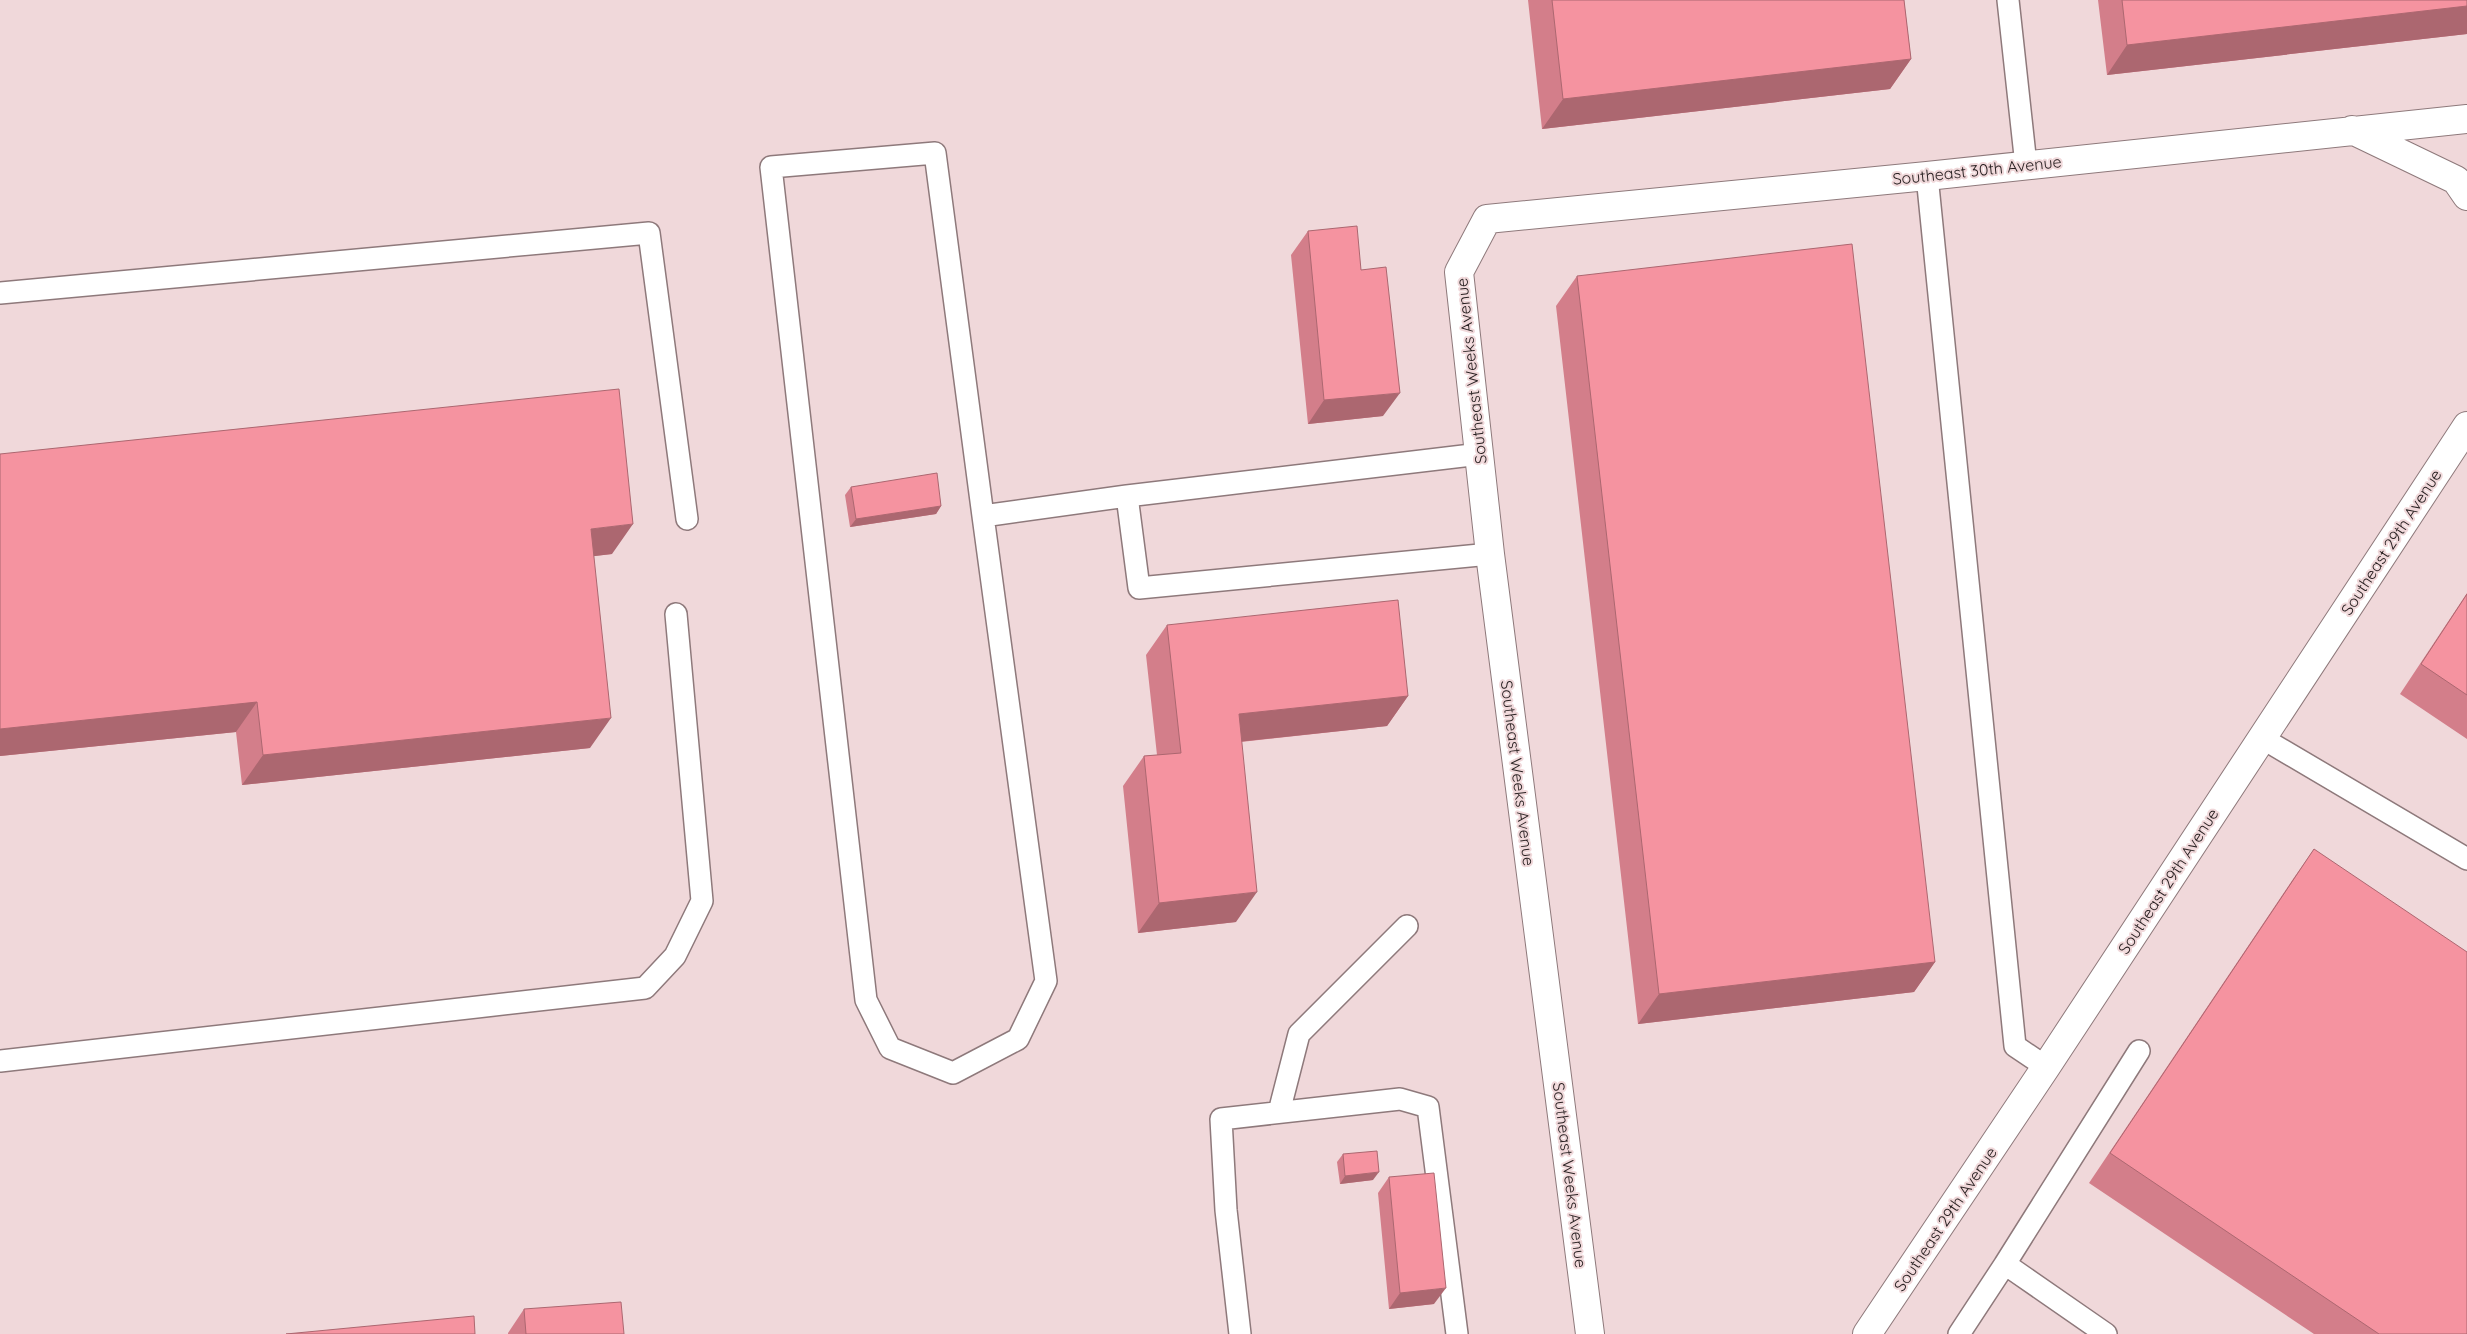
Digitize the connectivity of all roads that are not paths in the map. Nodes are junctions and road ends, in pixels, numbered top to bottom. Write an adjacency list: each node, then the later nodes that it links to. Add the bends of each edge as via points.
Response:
1 (2008, 0): 4 (lane)
2 (2467, 119): 3 (street, Southeast 30th Avenue)
3 (2352, 130): 4 (street, Southeast 30th Avenue); 6 (street, via 2456,180)
4 (2026, 165): 5 (street, Southeast 30th Avenue)
5 (1927, 176): 7 (street, Southeast 30th Avenue); 21 (lane, via 2014,1046)
6 (2467, 196)
7 (1487, 218): 10 (street, Southeast Weeks Avenue, via 1459,272)
8 (0, 293): 13 (lane, via 650,233)
9 (2467, 426): 16 (street, Southeast 29th Avenue)
10 (1480, 454): 11 (lane); 14 (street, Southeast Weeks Avenue)
11 (1127, 496): 12 (lane); 14 (lane, via 1139,588)
12 (983, 516): 12 (lane, via 1046,981 1018,1039 953,1073 890,1048 866,1000 772,167 935,153)
13 (687, 519)
14 (1490, 554): 26 (street, Southeast Weeks Avenue)
15 (676, 614): 20 (lane, via 702,901 675,956 645,988)
16 (2262, 738): 17 (lane); 21 (street, Southeast 29th Avenue)
17 (2467, 860)
18 (1407, 926): 22 (lane, via 1299,1034)
19 (2139, 1051): 23 (lane)
20 (0, 1061)
21 (2046, 1067): 27 (street, Southeast 29th Avenue)
22 (1279, 1112): 24 (lane, via 1222,1119 1226,1210); 25 (lane, via 1400,1099 1428,1107)
23 (2004, 1264): 28 (lane); 29 (lane)
24 (1240, 1334)
25 (1457, 1334)
26 (1590, 1334)
27 (1867, 1334)
28 (1959, 1334)
29 (2106, 1334)

